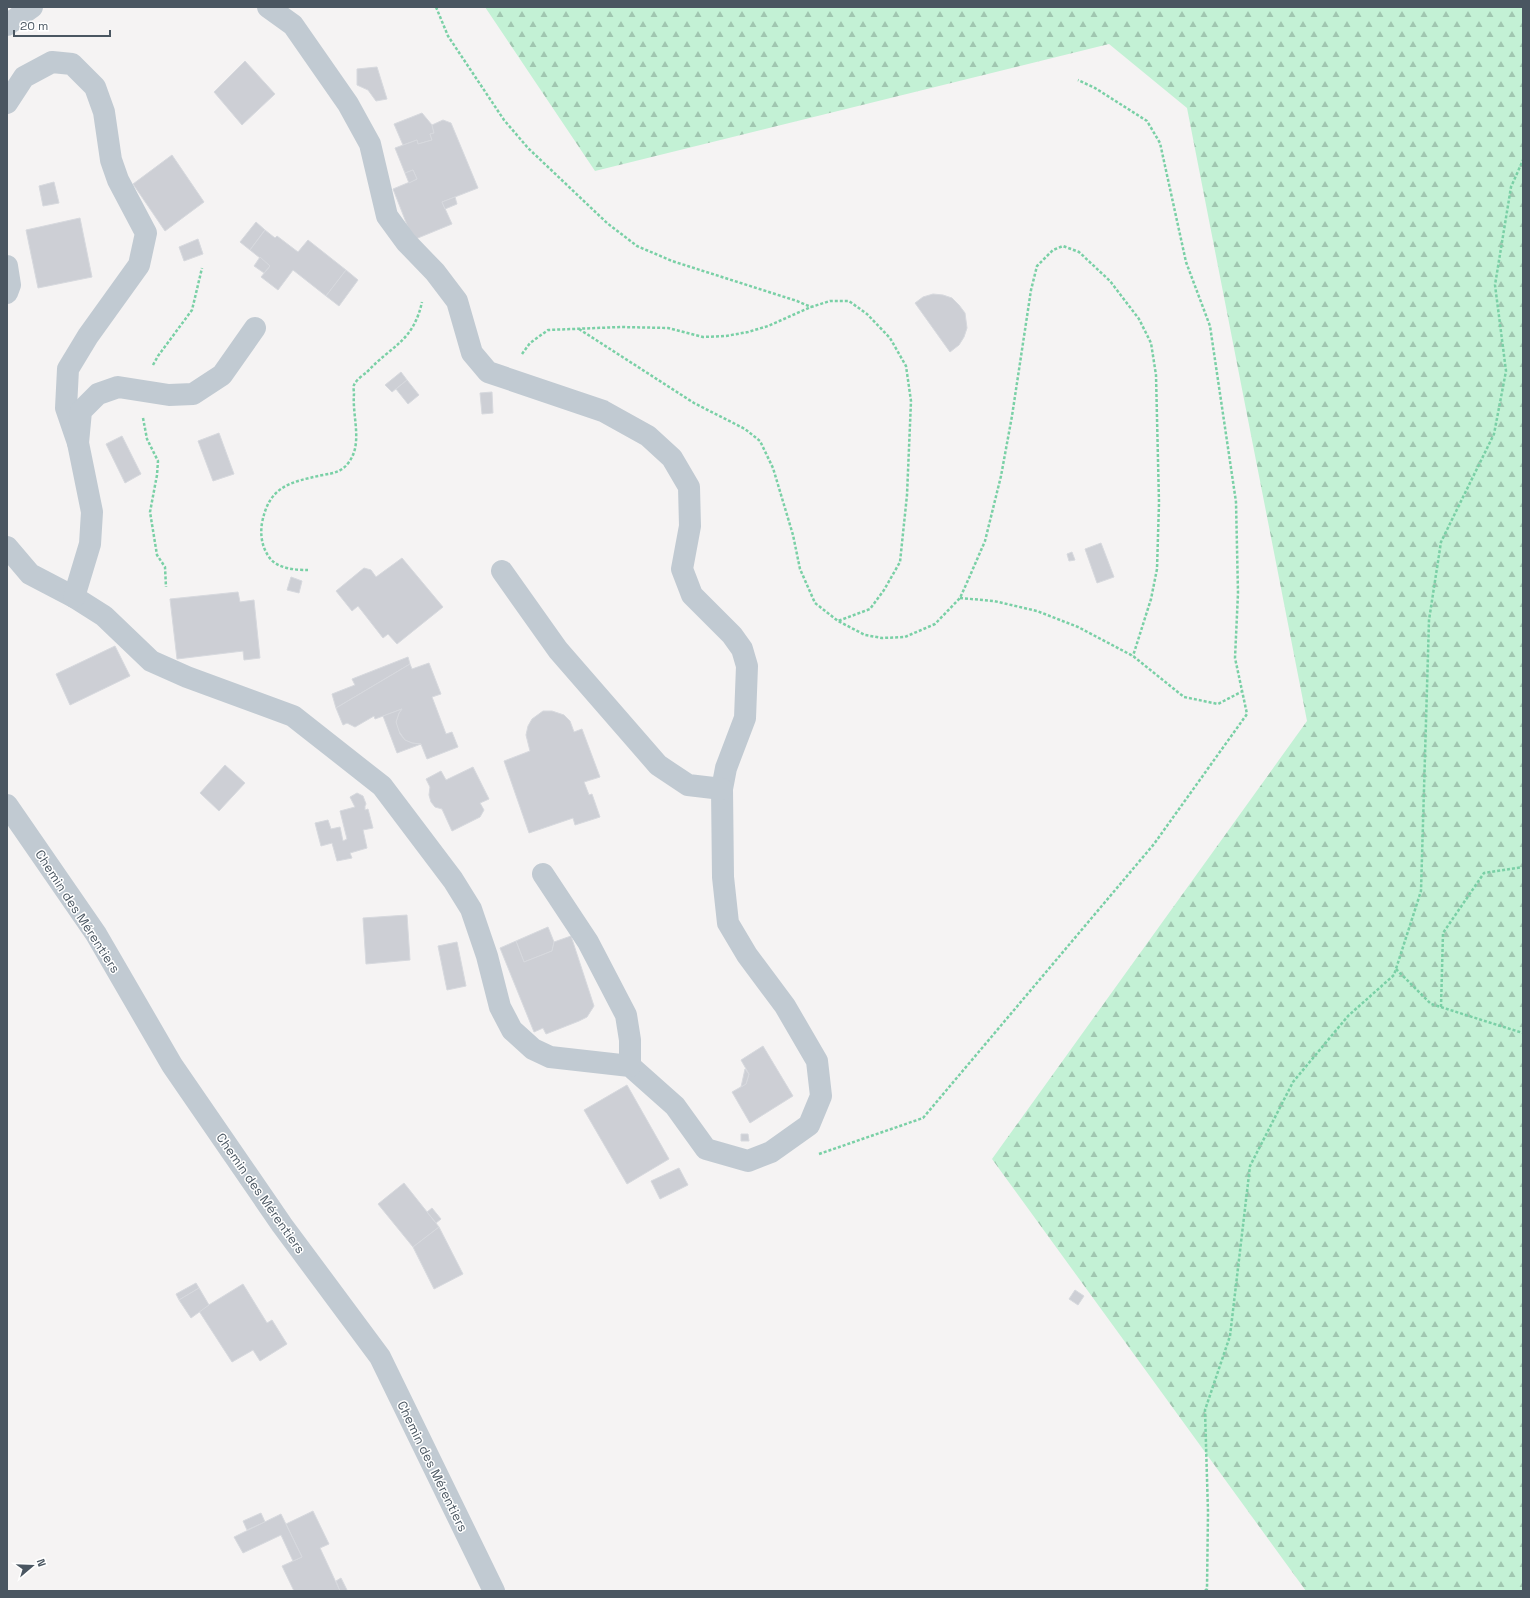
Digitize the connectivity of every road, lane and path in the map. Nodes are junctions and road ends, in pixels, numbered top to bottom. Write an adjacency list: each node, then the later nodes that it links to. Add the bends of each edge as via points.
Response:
1 (32, 7): 4 (street)
2 (268, 7): 10 (street, via 293,26 348,104 370,144 387,216 406,242)
3 (436, 7): 12 (path, via 448,36 504,120 528,148 613,228 636,246 672,261)
4 (7, 25)
5 (1078, 80): 26 (path, via 1147,121 1160,143 1186,262 1210,326 1236,502 1238,593 1235,658)
6 (7, 103): 17 (street, via 24,77 52,62 72,64 95,87 104,112 111,160 118,180 146,233 139,265 88,336 68,369 66,408)
7 (1523, 160): 31 (path, via 1511,187 1495,285 1506,371 1494,434 1441,542 1429,620 1421,891)
8 (7, 266): 11 (street, via 10,285)
9 (202, 268): 16 (path, via 192,310 158,356)
10 (432, 268): 15 (street, via 457,301 472,353 488,372); 19 (path, via 424,279 420,309 412,328 401,343 354,385 356,450 349,463 338,473 286,485 276,491 269,500 263,516 262,545 270,559 284,567)
11 (7, 293)
12 (811, 307): 14 (path, via 768,326 726,336 703,337 668,328); 24 (path, via 830,301 849,301 867,314 890,338 906,366 911,401 907,495 900,562 870,609)
13 (255, 328): 16 (street, via 222,375 193,394)
14 (579, 329): 15 (path, via 548,330 530,343 517,359); 24 (path, via 694,403 745,429 760,441 773,468 803,576 815,603)
15 (515, 380): 27 (street, via 603,411 648,436 672,458 689,487 690,526 682,569 692,594 732,635 742,649 747,666 745,718 726,768)
16 (144, 392): 17 (street, via 118,387 98,394 81,411); 21 (path, via 143,417 147,439 158,461 150,512 157,555 165,567)
17 (78, 443): 22 (street, via 92,512 90,544)
18 (7, 547): 22 (street, via 30,574)
19 (308, 570)
20 (502, 571): 27 (street, via 558,650 658,765 688,785)
21 (166, 587)
22 (74, 597): 34 (street, via 104,616 151,661 293,716 382,786 453,880 471,909 487,956 500,1007 512,1030 533,1049 550,1057)
23 (960, 598): 24 (path, via 935,624 905,637 882,638 864,635); 25 (path, via 994,601 1037,611 1078,627); 25 (path, via 985,540 1002,476 1030,290 1037,266 1053,250 1063,246 1079,252 1110,281 1139,319 1150,344 1156,375 1159,503 1157,569 1151,600)
24 (838, 621)
25 (1134, 656): 26 (path, via 1184,697 1218,704)
26 (1242, 692): 35 (path, via 1247,714 1154,844 923,1118)
27 (722, 789): 34 (street, via 723,877 728,923 747,955 785,1006 817,1060 821,1096 809,1126 771,1152 748,1161 706,1149 675,1106)
28 (7, 805): 36 (street, Chemin des Mérentiers, via 96,934 172,1064 282,1225 380,1357)
29 (1523, 867): 32 (path, via 1484,873 1443,933)
30 (543, 874): 34 (street, via 588,942 626,1015 630,1040)
31 (1396, 969): 32 (path, via 1431,1004); 37 (path, via 1394,975 1348,1016 1293,1082 1250,1166 1230,1336 1205,1410 1208,1512)
32 (1441, 1007): 33 (path)
33 (1523, 1033)
34 (630, 1066)
35 (814, 1156)
36 (494, 1591)
37 (1205, 1591)

